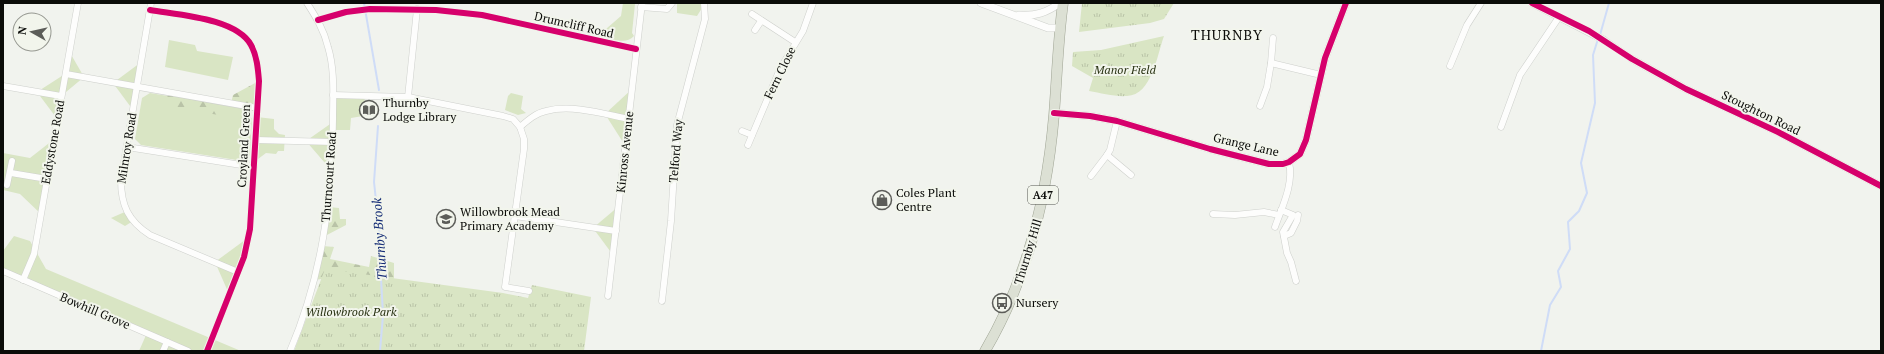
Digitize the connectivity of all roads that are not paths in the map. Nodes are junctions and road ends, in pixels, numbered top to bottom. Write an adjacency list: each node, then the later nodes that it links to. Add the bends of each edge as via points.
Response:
1 (78, 3): 28 (street, Eddystone Road)
2 (307, 3): 17 (street, Thurncourt Road)
3 (672, 3): 11 (street, Kinross Avenue, via 667,9)
4 (704, 3): 71 (street, Telford Way, via 705,19 677,125)
5 (813, 3): 23 (street, Fern Close, via 806,24)
6 (981, 3): 15 (street)
7 (1061, 3): 15 (street, via 1038,15); 19 (highway, Thurnby Hill / A47)
8 (1346, 3): 29 (street, Grange Lane)
9 (1480, 3): 27 (street, via 1467,25)
10 (1532, 3): 16 (street)
11 (641, 5): 24 (street, Kinross Avenue)
12 (150, 6): 31 (street, Milnroy Road); 36 (street, Croyland Green, via 221,24 243,36 251,45 257,63)
13 (417, 9): 17 (street, Drumcliff Road, via 370,9); 24 (street, Drumcliff Road, via 482,15); 34 (street)
14 (752, 14): 18 (street)
15 (1013, 15): 19 (street, via 1048,28)
16 (1559, 17): 22 (street); 41 (street, via 1520,75)
17 (318, 20): 32 (street, Thurncourt Road, via 330,54)
18 (761, 21): 20 (street); 23 (street)
19 (1059, 28): 37 (highway, Thurnby Hill / A47)
20 (755, 30)
21 (1273, 38): 26 (street)
22 (1604, 40): 25 (street)
23 (795, 42): 43 (street, Fern Close, via 780,69)
24 (636, 49): 38 (street, Kinross Avenue)
25 (1632, 59): 57 (street, Stoughton Road, via 1686,89 1778,132)
26 (1271, 64): 29 (street); 35 (street)
27 (1450, 66)
28 (66, 74): 31 (street); 33 (street, Eddystone Road)
29 (1321, 75): 50 (street, Grange Lane, via 1306,140 1300,154)
30 (3, 86): 33 (street)
31 (137, 87): 36 (street); 47 (street, Milnroy Road)
32 (333, 95): 34 (street); 45 (street, Thurncourt Road)
33 (61, 96): 55 (street, Eddystone Road)
34 (408, 97): 40 (street, via 503,116 513,119)
35 (1260, 106)
36 (257, 108): 44 (street, Croyland Green)
37 (1054, 113): 39 (street, Grange Lane); 77 (highway, Thurnby Hill / A47, via 1036,231 1020,279)
38 (629, 118): 40 (street, via 557,109 538,114); 63 (street, Kinross Avenue)
39 (1117, 121): 48 (street); 50 (street, Grange Lane, via 1240,157 1277,165)
40 (520, 127): 61 (street, via 524,149)
41 (1501, 127)
42 (742, 131): 43 (street)
43 (752, 135): 46 (street, Fern Close)
44 (256, 140): 45 (street); 51 (street, Croyland Green)
45 (333, 142): 76 (street, Thurncourt Road, via 324,242 307,306)
46 (748, 145)
47 (127, 147): 51 (street); 66 (street, Milnroy Road, via 121,195 128,214 137,227 150,235)
48 (1107, 155): 53 (street); 54 (street)
49 (12, 161): 52 (street)
50 (1289, 162): 58 (street, via 1288,188)
51 (254, 167): 66 (street, Croyland Green, via 250,229)
52 (11, 173): 55 (street); 56 (street)
53 (1131, 175)
54 (1091, 176)
55 (47, 179): 67 (street, Eddystone Road, via 34,254)
56 (7, 185)
57 (1881, 186)
58 (1280, 213): 59 (street); 62 (street); 64 (street, via 1293,215 1283,232)
59 (1213, 214)
60 (1298, 215): 64 (street, via 1298,222 1292,234)
61 (515, 216): 63 (street); 69 (street, via 505,287)
62 (1275, 227)
63 (616, 232): 70 (street, Kinross Avenue)
64 (1284, 236): 68 (street)
65 (3, 271): 67 (street, Bowhill Grove)
66 (238, 272): 75 (street, Croyland Green)
67 (23, 280): 72 (street, Bowhill Grove)
68 (1296, 281)
69 (529, 291)
70 (608, 296)
71 (662, 301)
72 (167, 342): 73 (street); 74 (street, Bowhill Grove)
73 (163, 351)
74 (188, 351)
75 (207, 351)
76 (290, 351)
77 (985, 351)

